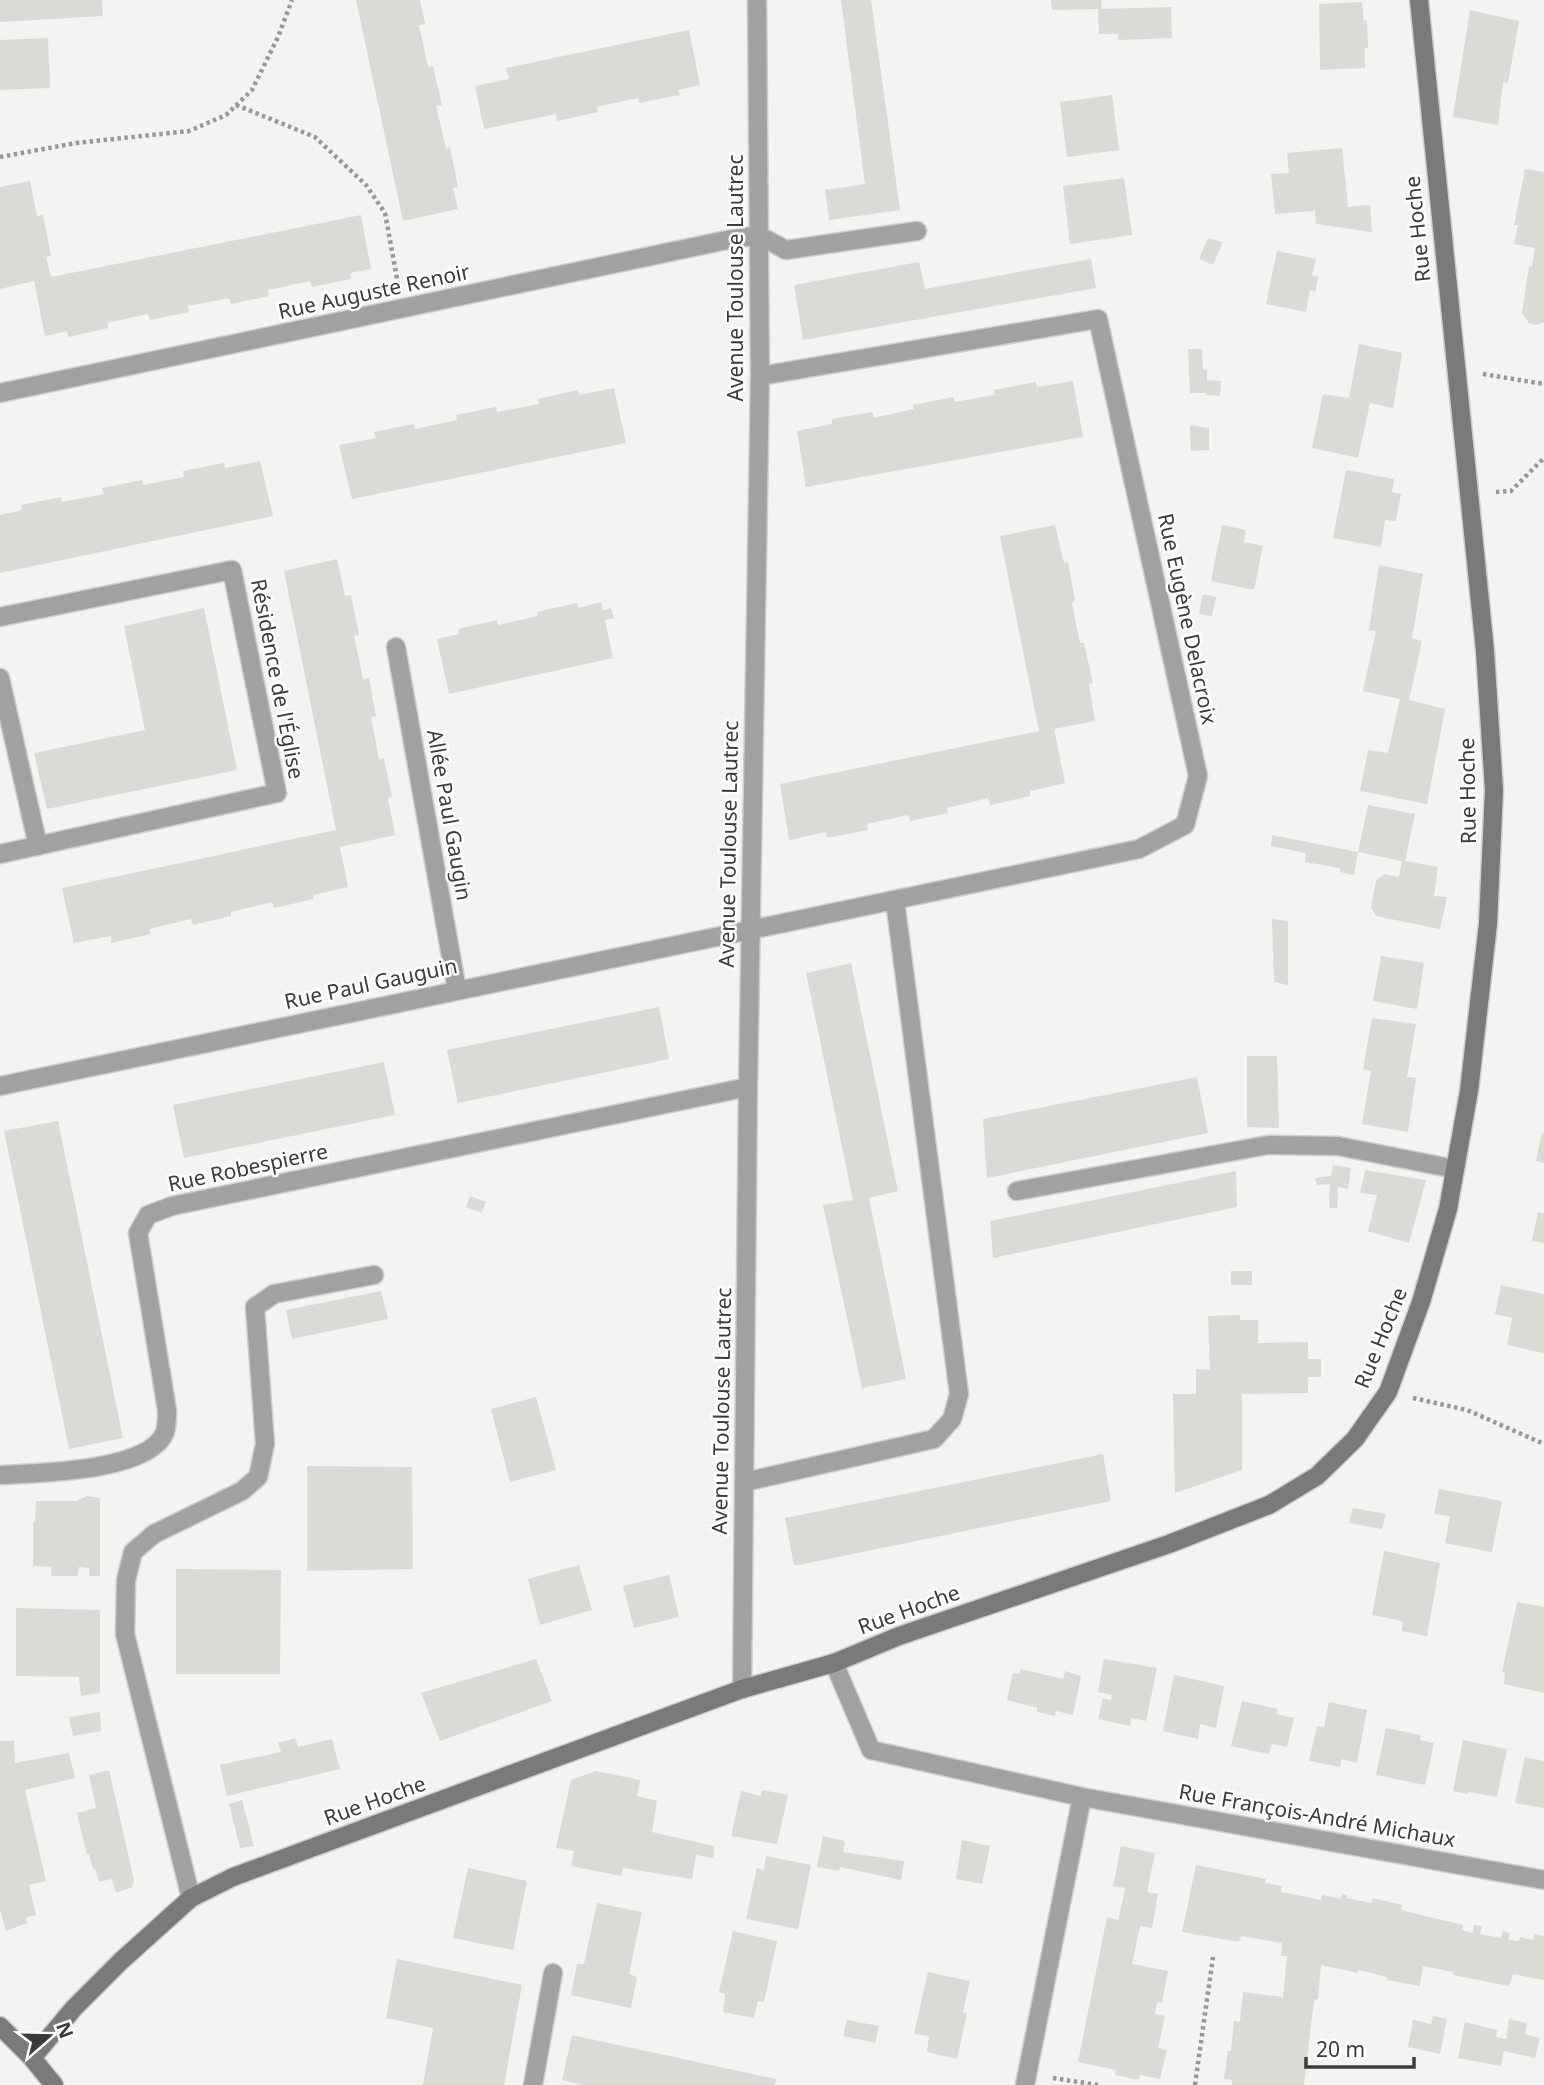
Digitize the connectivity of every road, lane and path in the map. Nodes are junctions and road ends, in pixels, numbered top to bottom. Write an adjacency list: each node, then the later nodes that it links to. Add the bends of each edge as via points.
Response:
1 (292, 0): 4 (path, via 252,90)
2 (757, 0): 7 (street, Avenue Toulouse Lautrec)
3 (1419, 0): 9 (street, Rue Hoche)
4 (236, 105): 5 (path, via 226,115 189,131 76,143); 8 (path, via 315,137 366,185 385,213)
5 (0, 157)
6 (917, 231): 7 (street, via 786,250)
7 (758, 235): 8 (street, Rue Auguste Renoir); 10 (street, Avenue Toulouse Lautrec)
8 (403, 309): 12 (street, Rue Auguste Renoir)
9 (1456, 370): 11 (path); 14 (street, Rue Hoche)
10 (760, 376): 20 (street, Rue Eugène Delacroix, via 1098,319 1198,776 1185,825 1139,849); 21 (street, Avenue Toulouse Lautrec)
11 (1544, 384)
12 (0, 393)
13 (1544, 458): 14 (path, via 1511,491)
14 (1469, 495): 25 (street, Rue Hoche, via 1494,790 1486,937 1469,1091)
15 (0, 617): 18 (street, Résidence de l'Église, via 232,570 277,793)
16 (396, 647): 22 (street, Allée Paul Gaugin)
17 (0, 678): 18 (street)
18 (37, 846): 19 (street, Résidence de l'Église)
19 (0, 854)
20 (895, 901): 21 (street, Rue Eugène Delacroix); 31 (street, via 959,1394 952,1419 934,1438)
21 (751, 931): 22 (street, Rue Paul Gauguin); 24 (street, Avenue Toulouse Lautrec)
22 (457, 990): 23 (street, Rue Paul Gauguin)
23 (0, 1086)
24 (748, 1087): 30 (street, Rue Robespierre, via 172,1206 148,1215 138,1233 167,1410 165,1433 136,1457 73,1472); 31 (street, Avenue Toulouse Lautrec)
25 (1455, 1169): 26 (street, via 1338,1146 1268,1145); 28 (street, Rue Hoche, via 1421,1302)
26 (1017, 1191)
27 (374, 1275): 36 (street, via 274,1294 255,1307 265,1444 258,1477 242,1490 154,1534 133,1552 126,1580 125,1634)
28 (1388, 1392): 29 (path, via 1467,1410); 32 (street, Rue Hoche, via 1355,1439 1317,1476 1269,1505)
29 (1544, 1444)
30 (0, 1475)
31 (744, 1482): 33 (street, Avenue Toulouse Lautrec)
32 (834, 1663): 33 (street, Rue Hoche); 34 (street, Rue François-André Michaux, via 871,1750)
33 (742, 1689): 36 (street, Rue Hoche, via 233,1877)
34 (1082, 1797): 35 (street, Rue François-André Michaux); 41 (street)
35 (1544, 1880)
36 (191, 1898): 40 (street, Rue Hoche, via 74,2008)
37 (1213, 1957): 45 (path)
38 (553, 1973): 43 (street)
39 (0, 2026): 40 (street)
40 (32, 2058): 42 (street)
41 (1026, 2080): 44 (path)
42 (54, 2085)
43 (533, 2085)
44 (1098, 2085)
45 (1195, 2085)

